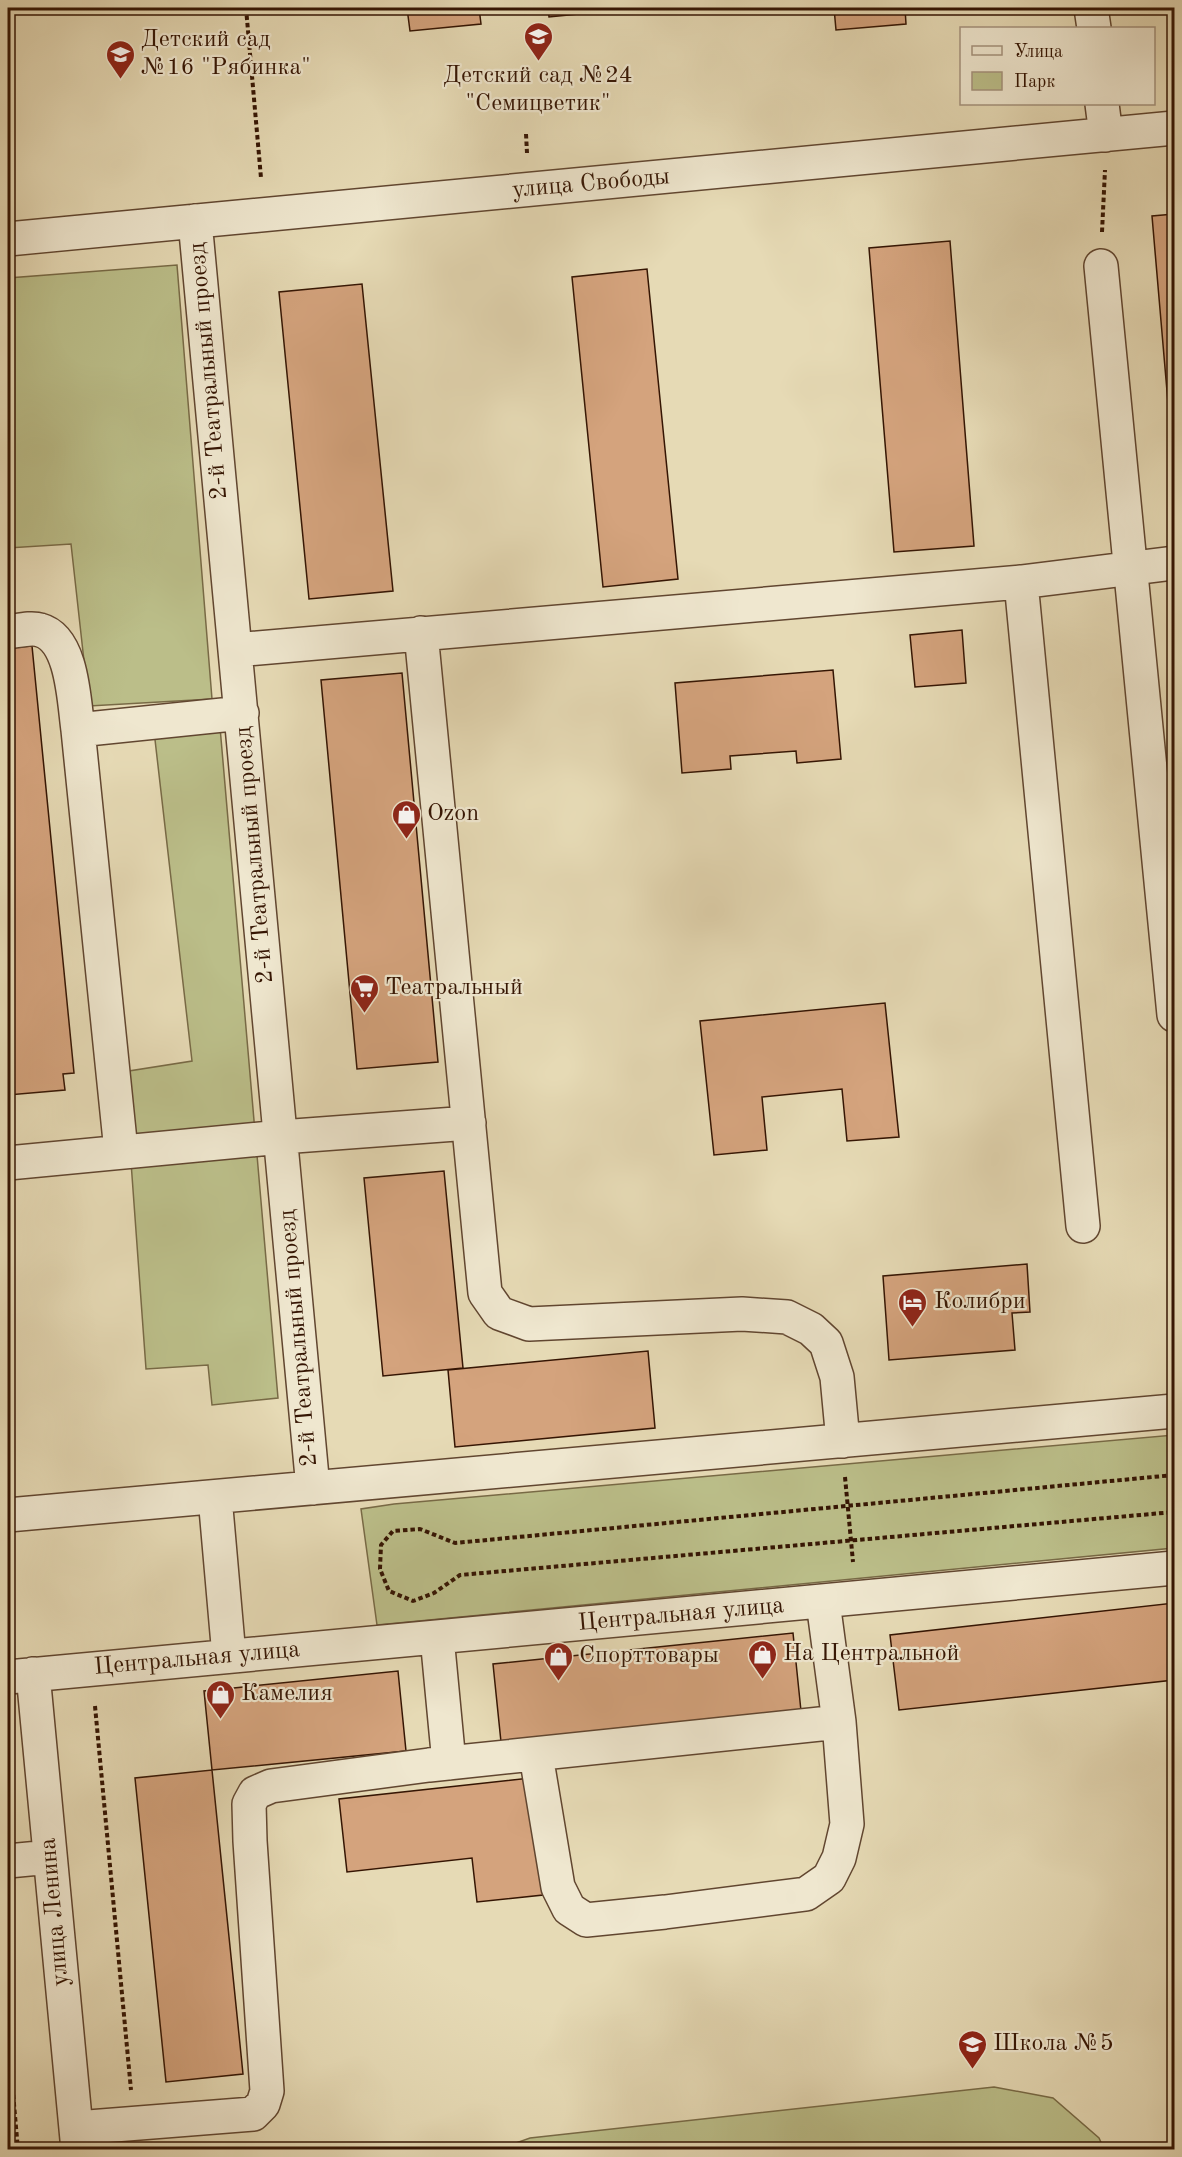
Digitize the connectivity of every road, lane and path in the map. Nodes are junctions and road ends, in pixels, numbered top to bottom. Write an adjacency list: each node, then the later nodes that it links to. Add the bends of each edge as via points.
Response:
1 (246, 8): 6 (path)
2 (1091, 8): 3 (street)
3 (1094, 27)
4 (1104, 119): 5 (street, улица Свободы); 6 (street, улица Свободы); 9 (path)
5 (1174, 128)
6 (265, 215): 7 (street, улица Свободы)
7 (195, 221): 8 (street, улица Свободы); 15 (street, 2-й Театральный проезд)
8 (8, 239)
9 (1101, 266): 11 (street)
10 (1174, 563): 11 (street)
11 (1130, 568): 12 (street); 18 (street)
12 (1021, 582): 14 (street); 23 (street)
13 (8, 632): 17 (street, via 39,629 56,637 66,654)
14 (421, 633): 15 (street); 19 (street)
15 (235, 650): 16 (street, 2-й Театральный проезд)
16 (242, 713): 17 (street); 20 (street, 2-й Театральный проезд)
17 (78, 730): 21 (street)
18 (1174, 1015)
19 (468, 1123): 20 (street); 25 (street, via 485,1293 499,1314 529,1324 742,1314 787,1317 811,1329 826,1343 837,1377)
20 (281, 1137): 21 (street); 27 (street, 2-й Театральный проезд)
21 (121, 1152): 22 (street)
22 (8, 1163)
23 (1083, 1226)
24 (1174, 1411): 25 (street)
25 (843, 1441): 27 (street); 29 (path)
26 (1174, 1475): 29 (path)
27 (313, 1488): 28 (street)
28 (215, 1497): 31 (street); 37 (street)
29 (847, 1506): 32 (path); 32 (path, via 454,1543 420,1529 393,1531 381,1545 380,1569 389,1592 413,1601 435,1593 460,1575)
30 (1174, 1512): 32 (path)
31 (8, 1515)
32 (850, 1540): 34 (path)
33 (1174, 1568): 34 (street, Центральная улица)
34 (858, 1598): 35 (street, Центральная улица)
35 (823, 1602): 36 (street, Центральная улица); 40 (street)
36 (437, 1637): 37 (street, Центральная улица); 42 (street)
37 (229, 1656): 38 (street, Центральная улица)
38 (92, 1669): 39 (street, Центральная улица); 46 (path)
39 (20, 1676): 43 (street, улица Ленина)
40 (839, 1722): 41 (street); 41 (street, via 847,1824 839,1858 829,1878 806,1894 666,1912 586,1920 569,1909 558,1887)
41 (536, 1755): 42 (street)
42 (449, 1763): 46 (street, via 271,1786 255,1793 249,1804 267,2091 263,2104 253,2114)
43 (50, 1857): 44 (street); 47 (street, улица Ленина)
44 (8, 1861)
45 (8, 2034): 48 (path)
46 (134, 2123): 47 (street)
47 (77, 2139)
48 (18, 2150)

